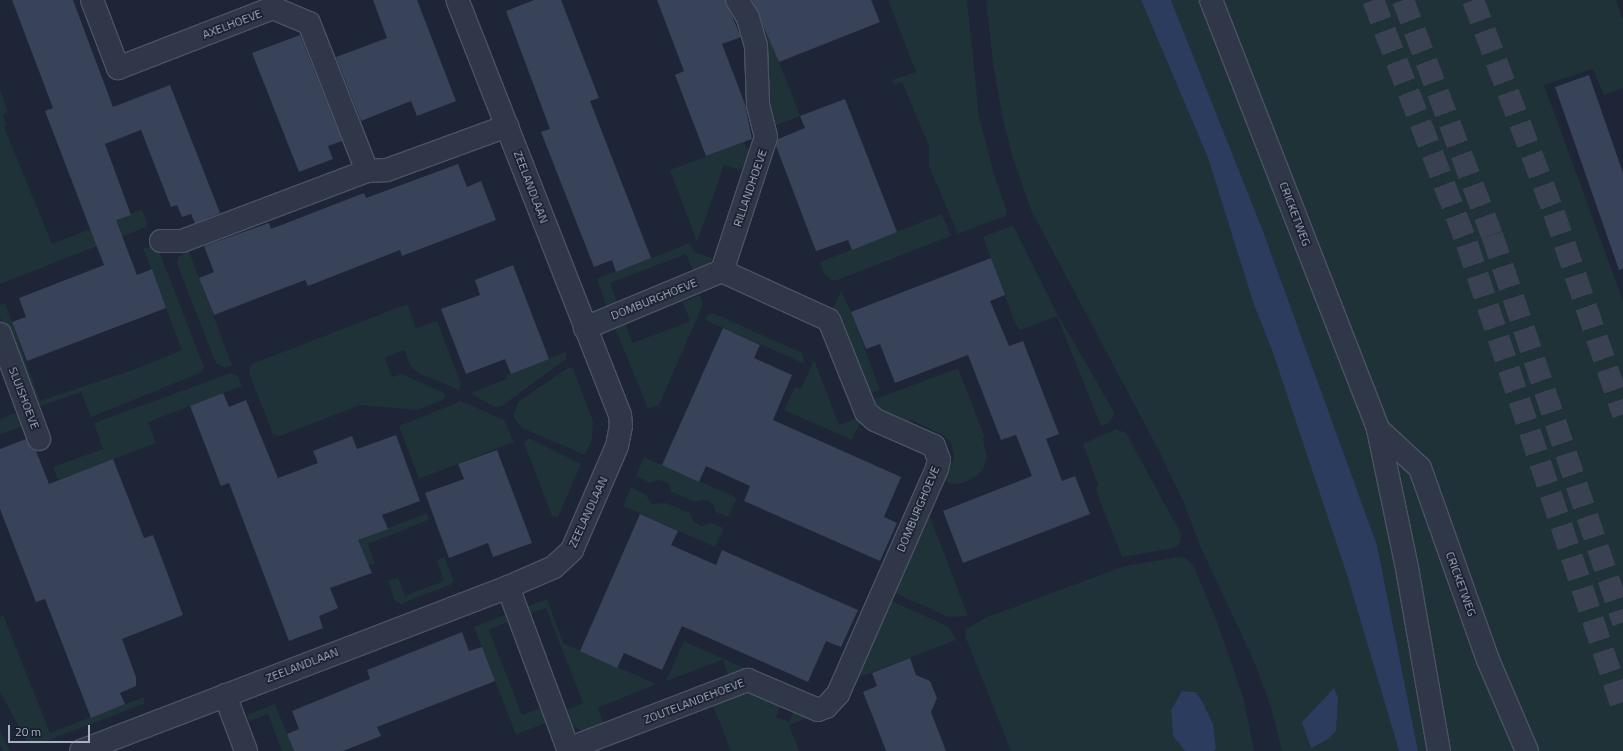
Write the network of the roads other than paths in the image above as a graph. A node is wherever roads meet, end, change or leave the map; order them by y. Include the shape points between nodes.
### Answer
1 (92, 0) edge
2 (458, 0) edge
3 (737, 0) edge
4 (1212, 0) edge
5 (507, 126) junction
6 (367, 171) junction
7 (161, 241) dead end
8 (722, 271) junction
9 (585, 328) junction
10 (0, 334) edge
11 (1378, 428) junction
12 (39, 439) dead end
13 (508, 587) junction
14 (226, 695) junction
15 (818, 710) joint
16 (568, 750) edge
17 (81, 751) edge
18 (246, 751) edge
19 (1439, 751) edge
20 (1527, 751) edge

1 - 6 street, AXELHOEVE via 118,68 273,8 309,23
2 - 5 street, ZEELANDLAAN
3 - 8 street, RILLANDHOEVE via 748,18 756,46 758,104 766,137
4 - 11 street, CRICKETWEG
5 - 6 street via 387,170
5 - 9 street, ZEELANDLAAN
6 - 7 street via 182,241
8 - 9 street, DOMBURGHOEVE
8 - 15 street, DOMBURGHOEVE via 829,320 866,412 875,420 934,446 939,460 932,482 838,694 832,702
9 - 13 street, ZEELANDLAAN via 620,415 621,426 617,446 572,550 554,567
10 - 12 street, SLUISHOEVE
11 - 19 street, CRICKETWEG via 1407,568
11 - 20 street, CRICKETWEG via 1420,468 1488,660
13 - 14 street, ZEELANDLAAN
13 - 16 street, ZOUTELANDEHOEVE
14 - 17 street, ZEELANDLAAN
14 - 18 street
15 - 16 street, ZOUTELANDEHOEVE via 748,680

